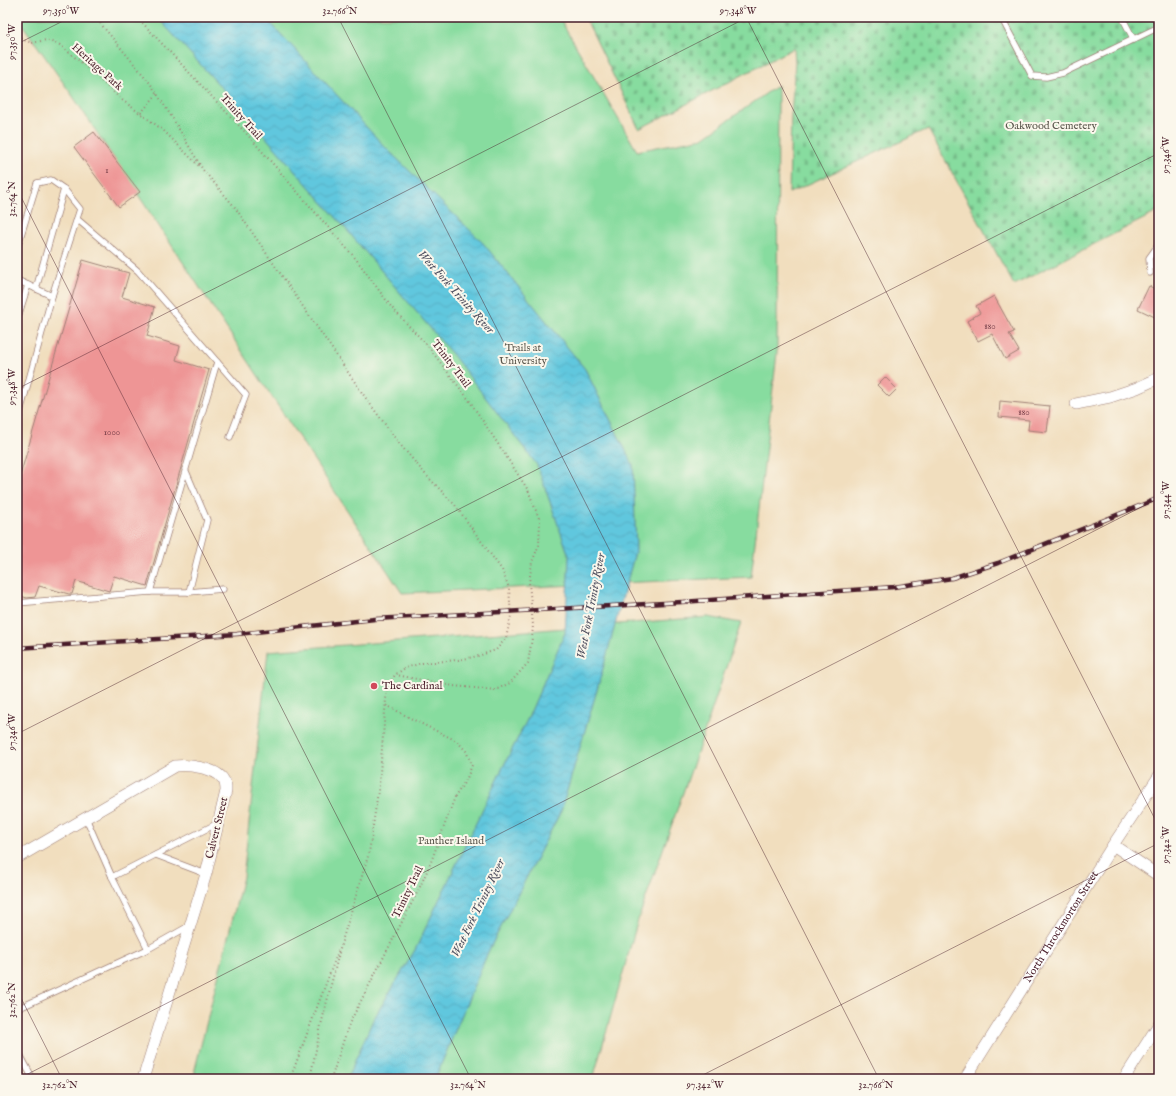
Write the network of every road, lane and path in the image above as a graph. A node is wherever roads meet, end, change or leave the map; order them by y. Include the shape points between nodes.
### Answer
1 (95, 17) edge
2 (137, 17) edge
3 (1001, 17) edge
4 (1122, 17) edge
5 (1159, 26) edge
6 (17, 38) edge
7 (1134, 40) junction
8 (157, 94) junction
9 (141, 113) junction
10 (203, 170) junction
11 (64, 189) junction
12 (77, 219) junction
13 (1159, 244) edge
14 (17, 248) edge
15 (1150, 273) dead end
16 (17, 280) edge
17 (28, 285) junction
18 (36, 289) junction
19 (52, 296) junction
20 (17, 320) edge
21 (217, 362) junction
22 (1159, 378) edge
23 (17, 390) edge
24 (25, 393) junction
25 (1076, 404) dead end
26 (17, 423) edge
27 (230, 437) dead end
28 (185, 469) junction
29 (223, 589) dead end
30 (150, 592) junction
31 (188, 592) junction
32 (17, 603) edge
33 (395, 675) junction
34 (386, 705) junction
35 (1159, 776) edge
36 (86, 818) junction
37 (218, 822) junction
38 (1113, 845) junction
39 (156, 855) junction
40 (17, 858) edge
41 (206, 874) junction
42 (1159, 876) edge
43 (112, 877) junction
44 (191, 925) junction
45 (342, 941) junction
46 (148, 949) junction
47 (17, 1010) edge
48 (1159, 1024) edge
49 (17, 1049) edge
50 (33, 1079) edge
51 (142, 1079) edge
52 (290, 1079) edge
53 (310, 1079) edge
54 (331, 1079) edge
55 (965, 1079) edge
56 (1124, 1079) edge

1 - 8 path
2 - 33 path, Trinity Trail via 246,133 356,259 392,308 427,345 469,400 528,490 540,521 539,545 528,583 533,625 528,662 510,683 495,690 453,686
3 - 7 lane via 1032,76 1046,77 1063,73
4 - 7 lane
5 - 7 lane
6 - 9 path, Heritage Park via 32,43 46,40 60,45 122,100
8 - 9 path
8 - 10 path
9 - 10 path, Heritage Park via 163,130
10 - 33 path via 234,206 398,442 455,505 481,540 502,570 509,588 511,616 506,638 496,650 458,660 422,663 405,668
11 - 12 lane via 80,209
11 - 14 lane via 51,180 37,183
11 - 18 lane
12 - 19 lane
12 - 21 lane via 138,271
13 - 15 lane via 1149,258
16 - 17 lane
17 - 18 lane
17 - 20 lane
18 - 19 lane
19 - 24 lane
21 - 27 lane via 246,395
21 - 28 lane
22 - 25 street via 1110,397
23 - 24 lane
24 - 26 lane
28 - 30 lane
28 - 31 lane via 207,520
29 - 31 lane
30 - 31 lane
30 - 32 lane
33 - 34 path via 387,688
34 - 45 path via 379,785 369,853
34 - 54 path, Trinity Trail via 457,740 466,751 472,765 455,797 420,889 348,1024
35 - 38 street, North Throckmorton Street
36 - 37 street, Calvert Street via 181,765 211,770 223,778 226,791
36 - 40 street, Calvert Street
36 - 43 lane
37 - 39 lane
37 - 41 street, Calvert Street
38 - 42 street
38 - 55 street, North Throckmorton Street
39 - 41 lane
39 - 43 lane
41 - 44 street, Calvert Street
43 - 46 lane
44 - 46 lane
44 - 51 street, Calvert Street
45 - 52 path
45 - 53 path
46 - 47 lane
48 - 56 street
49 - 50 lane

